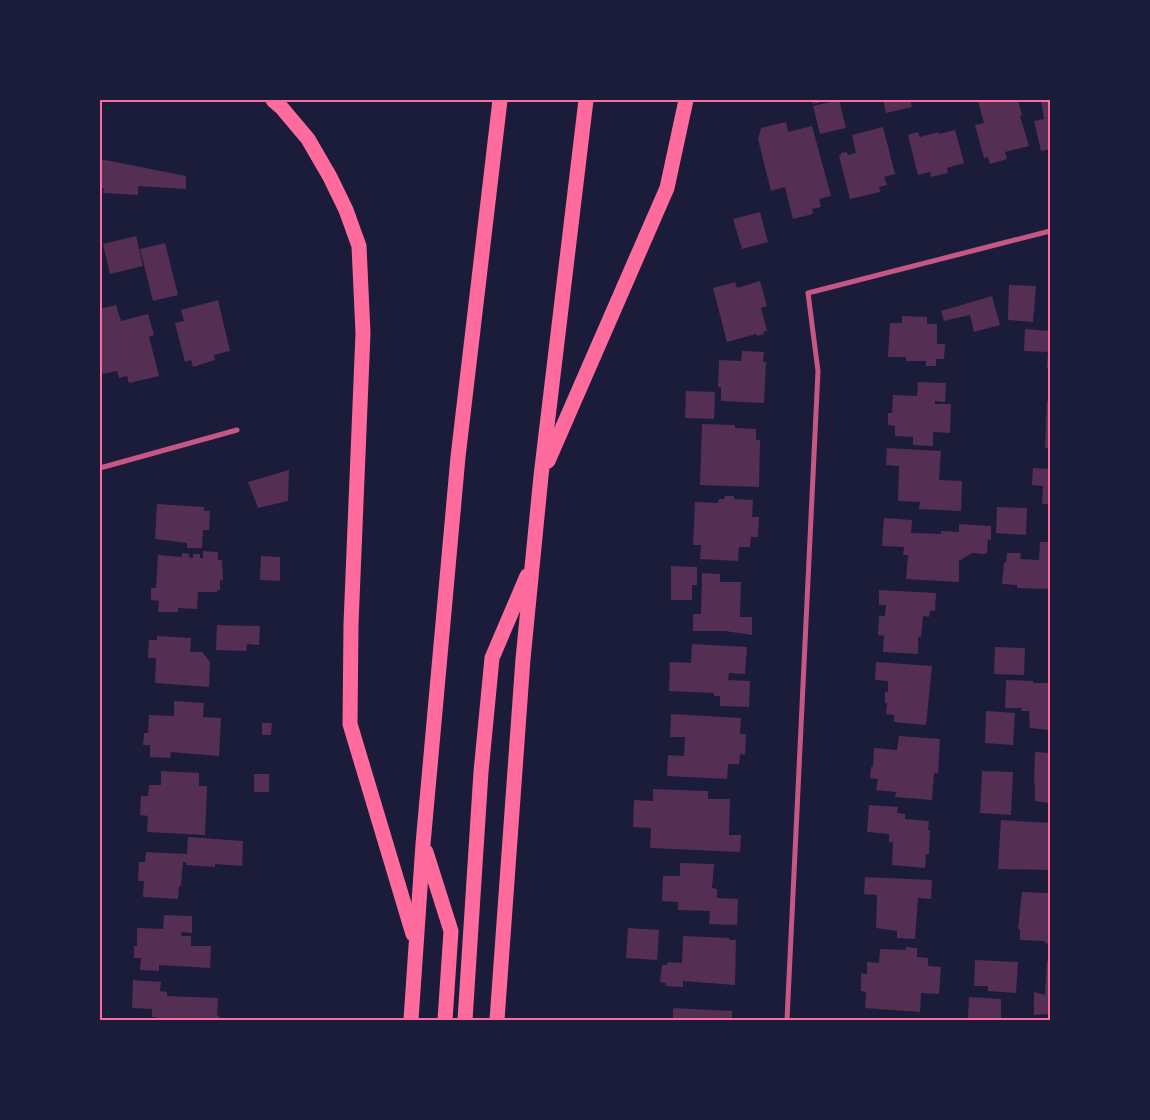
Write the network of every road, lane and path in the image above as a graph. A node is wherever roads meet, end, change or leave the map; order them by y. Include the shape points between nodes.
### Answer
1 (273, 100) edge
2 (500, 100) edge
3 (586, 100) edge
4 (686, 100) edge
5 (1050, 231) edge
6 (237, 430) dead end
7 (100, 468) edge
8 (541, 476) junction
9 (532, 564) junction
10 (423, 844) junction
11 (415, 943) junction
12 (411, 1020) edge
13 (445, 1020) edge
14 (465, 1020) edge
15 (497, 1020) edge
16 (787, 1020) edge

1 - 11 highway via 308,139 346,210 359,246 362,333 350,724
2 - 10 highway via 458,457
3 - 8 highway
4 - 8 highway via 667,188
5 - 16 street via 808,293 818,371
6 - 7 street
8 - 9 highway
9 - 14 highway via 492,658
9 - 15 highway
10 - 11 highway
10 - 13 highway via 451,931
11 - 12 highway

